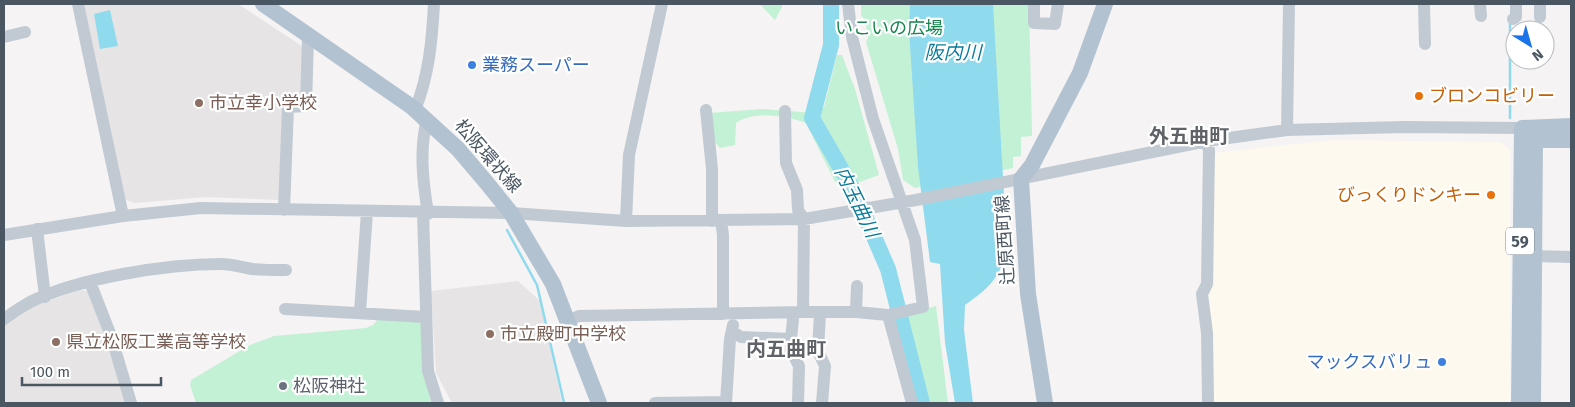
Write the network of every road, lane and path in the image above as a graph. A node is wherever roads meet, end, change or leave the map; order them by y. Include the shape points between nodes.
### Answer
1 (78, 4) edge
2 (434, 4) edge
3 (662, 4) edge
4 (848, 4) edge
5 (1034, 4) edge
6 (1058, 4) edge
7 (1105, 4) edge
8 (1289, 4) edge
9 (1424, 4) edge
10 (1516, 4) edge
11 (1540, 4) edge
12 (269, 5) edge
13 (1540, 17) dead end
14 (1513, 19) dead end
15 (25, 32) dead end
16 (308, 36) junction
17 (4, 37) edge
18 (1425, 44) dead end
19 (706, 110) dead end
20 (785, 111) dead end
21 (421, 115) junction
22 (1571, 126) edge
23 (1522, 128) junction
24 (1287, 130) junction
25 (1535, 140) junction
26 (1571, 140) edge
27 (1207, 141) junction
28 (1021, 178) junction
29 (901, 202) junction
30 (284, 210) junction
31 (367, 212) junction
32 (425, 213) junction
33 (511, 213) junction
34 (123, 216) junction
35 (804, 219) junction
36 (626, 221) junction
37 (716, 221) junction
38 (37, 229) junction
39 (4, 235) edge
40 (1533, 256) junction
41 (1571, 257) edge
42 (286, 270) dead end
43 (90, 282) junction
44 (857, 286) dead end
45 (45, 296) junction
46 (285, 309) dead end
47 (360, 312) junction
48 (856, 312) junction
49 (820, 313) junction
50 (728, 314) junction
51 (896, 314) junction
52 (798, 316) junction
53 (426, 317) junction
54 (4, 319) edge
55 (569, 320) junction
56 (733, 332) junction
57 (791, 339) junction
58 (131, 403) edge
59 (438, 403) edge
60 (599, 403) edge
61 (655, 403) edge
62 (726, 403) edge
63 (798, 403) edge
64 (822, 403) edge
65 (912, 403) edge
66 (1045, 403) edge
67 (1208, 403) edge
68 (1519, 403) edge
69 (1533, 403) edge

1 - 34 street
2 - 21 street
3 - 36 street via 629,155
4 - 29 street via 852,37 873,118
5 - 6 street via 1034,23 1055,24
7 - 28 main road, 辻原西町線 via 1080,73 1032,165
8 - 24 street
9 - 18 street
10 - 14 street via 1516,17
11 - 13 street
12 - 16 main road, 松阪環状線
15 - 17 street
16 - 21 main road, 松阪環状線
16 - 30 street via 306,106 288,107
19 - 37 street
20 - 35 street via 786,163 797,190 798,210
21 - 32 street
21 - 33 main road, 松阪環状線 via 458,149
22 - 23 main road
23 - 24 street
23 - 25 street
23 - 68 main road, 59
24 - 27 street
25 - 26 main road
25 - 40 main road, 59
27 - 28 street
27 - 67 street via 1207,284 1202,294 1208,352
28 - 29 street
28 - 66 main road, 辻原西町線 via 1028,294
29 - 35 street
29 - 51 street via 915,240 923,307
30 - 31 street
30 - 34 street via 192,209
31 - 32 street
31 - 47 street
32 - 33 street
32 - 53 street
33 - 36 street
33 - 55 main road, 松阪環状線 via 553,284
34 - 38 street
35 - 37 street
35 - 52 street
36 - 37 street
37 - 50 street via 723,235
38 - 39 street
38 - 45 street
40 - 41 street
40 - 69 main road, 59
42 - 43 street via 223,264 188,266
43 - 45 street
43 - 58 street via 112,336
44 - 48 street
45 - 54 street via 29,302
46 - 47 street
47 - 53 street
48 - 49 street
48 - 51 street
49 - 52 street
49 - 64 street via 818,351 824,366
50 - 52 street
50 - 55 street via 579,316
50 - 56 street
51 - 65 street
52 - 57 street
53 - 59 street via 428,372
55 - 60 main road, 松阪環状線
56 - 57 street via 741,338
56 - 62 street
57 - 63 street via 791,350 799,366
61 - 62 street

